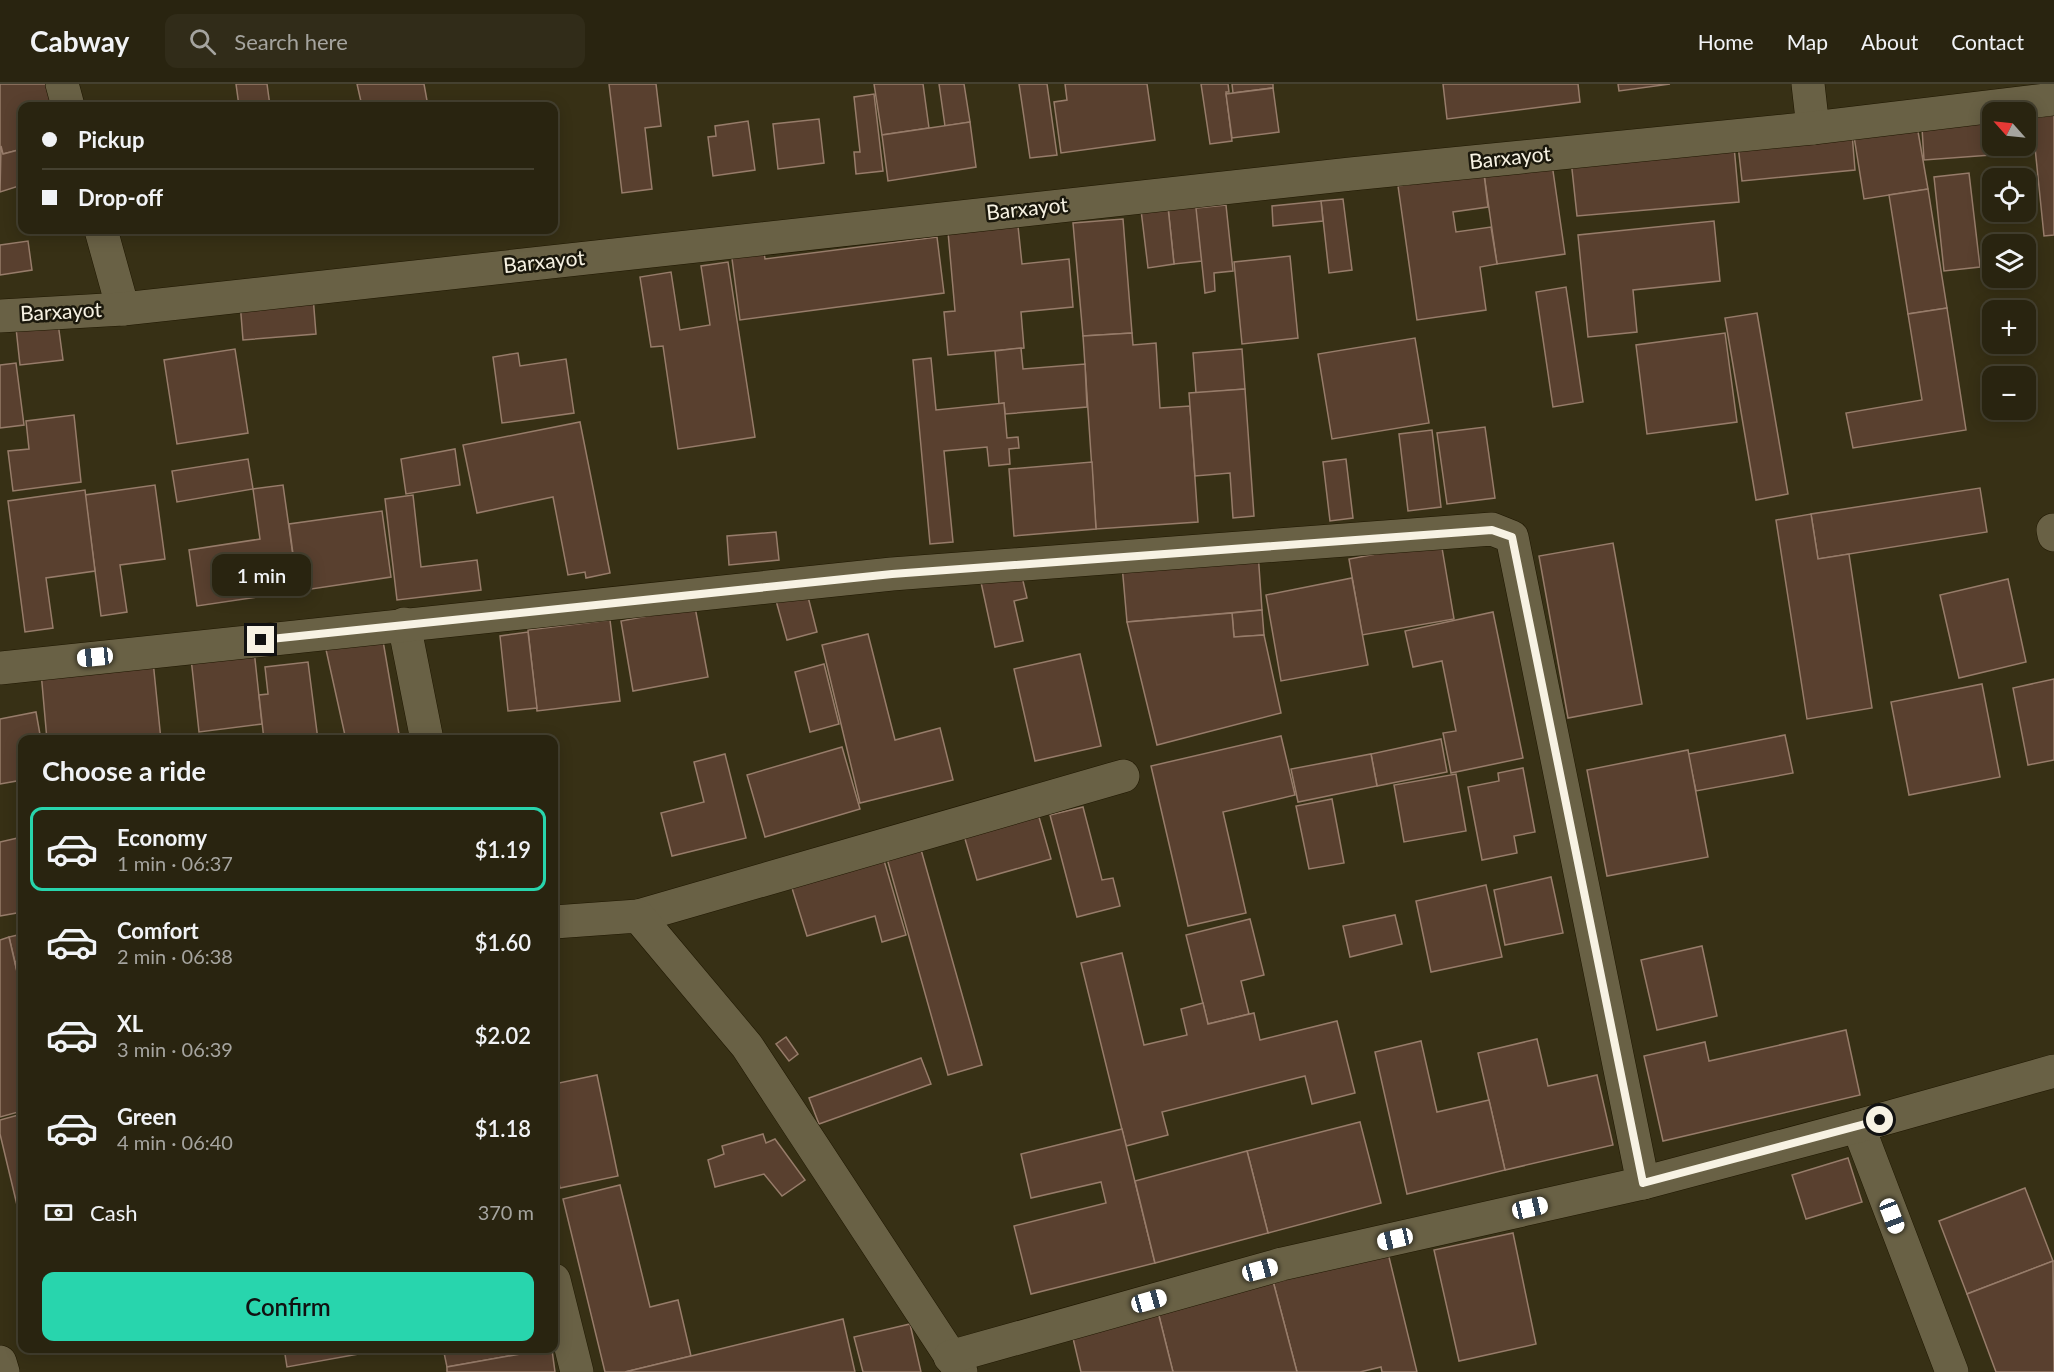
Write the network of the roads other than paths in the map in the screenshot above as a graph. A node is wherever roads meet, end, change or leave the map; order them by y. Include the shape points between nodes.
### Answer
1 (62, 84) edge
2 (1808, 84) edge
3 (2054, 99) edge
4 (67, 102) edge
5 (1813, 128) junction
6 (103, 234) edge
7 (123, 309) junction
8 (0, 316) edge
9 (404, 624) junction
10 (0, 668) edge
11 (426, 735) edge
12 (1123, 776) dead end
13 (639, 916) junction
14 (558, 922) edge
15 (2054, 1071) edge
16 (1858, 1126) junction
17 (1643, 1183) junction
18 (558, 1296) edge
19 (0, 1362) edge
20 (956, 1365) edge
21 (3, 1372) edge
22 (577, 1372) edge
23 (1952, 1372) edge

1 - 4 street
2 - 5 street
3 - 5 street, Barxayot
5 - 7 street, Barxayot via 1351,174
6 - 7 street
7 - 8 street, Barxayot
9 - 10 street
9 - 11 street
9 - 17 street via 892,574 1492,530 1512,537
12 - 13 street
13 - 14 street
13 - 20 street via 747,1046
15 - 16 street
16 - 17 street
16 - 23 street
17 - 20 street via 1282,1264
18 - 22 street
19 - 21 street

